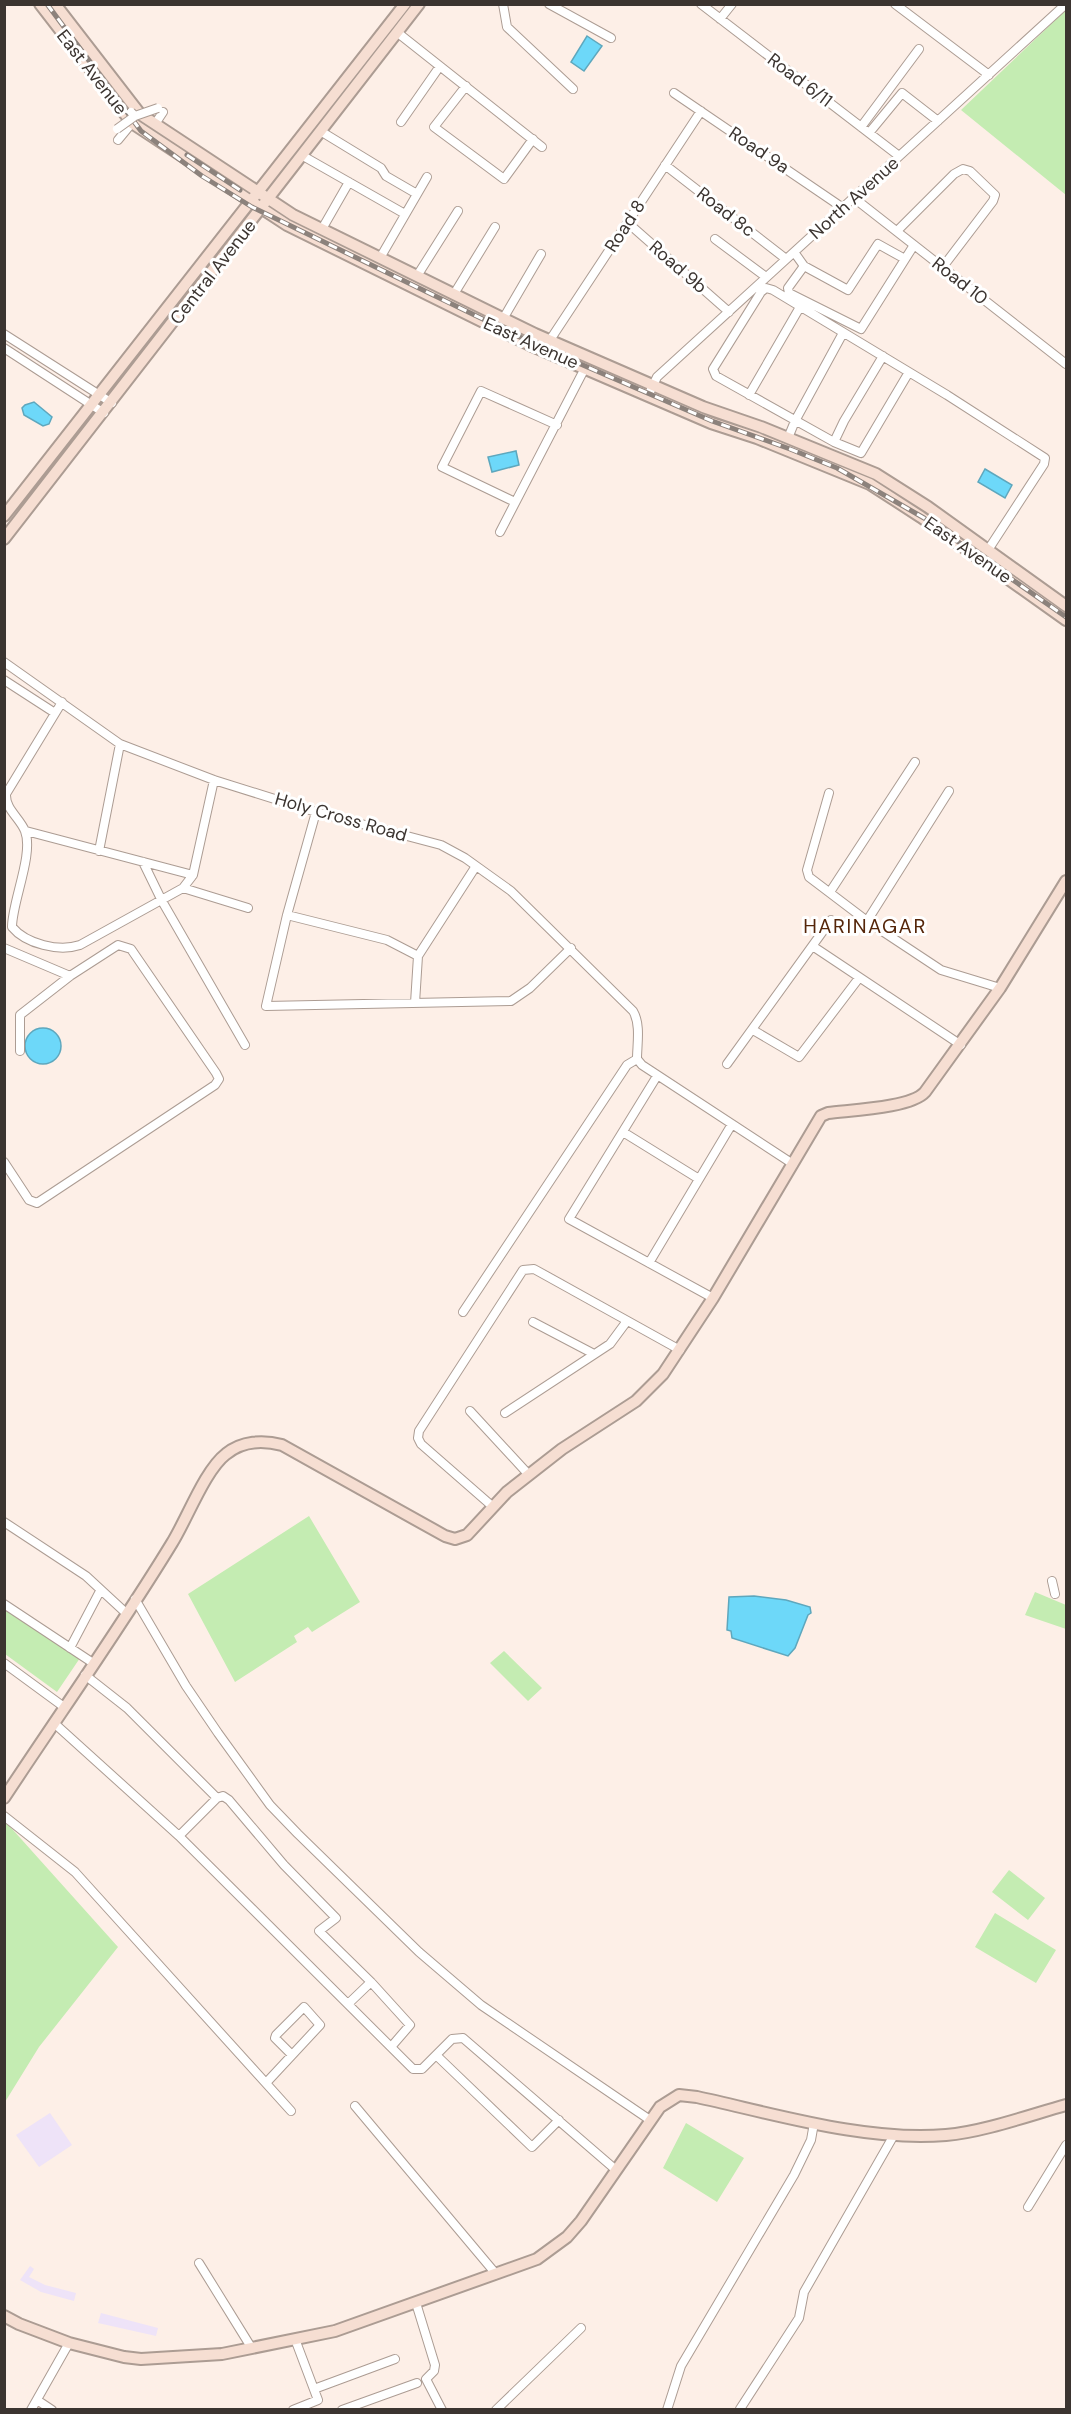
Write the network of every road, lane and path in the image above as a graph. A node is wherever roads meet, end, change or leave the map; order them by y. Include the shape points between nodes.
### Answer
1 (40, 4) edge
2 (55, 4) edge
3 (405, 4) edge
4 (420, 4) edge
5 (503, 4) edge
6 (549, 4) edge
7 (701, 4) edge
8 (732, 4) edge
9 (895, 4) edge
10 (1050, 4) edge
11 (1066, 4) edge
12 (1059, 11) junction
13 (720, 19) junction
14 (398, 33) junction
15 (611, 39) dead end
16 (919, 49) dead end
17 (440, 66) junction
18 (989, 75) junction
19 (466, 86) junction
20 (573, 89) dead end
21 (674, 93) dead end
22 (701, 111) junction
23 (133, 117) junction
24 (939, 121) junction
25 (401, 122) dead end
26 (155, 124) junction
27 (861, 127) junction
28 (322, 132) junction
29 (869, 133) junction
30 (120, 135) dead end
31 (533, 139) junction
32 (542, 147) dead end
33 (303, 156) junction
34 (899, 156) junction
35 (665, 165) junction
36 (427, 177) dead end
37 (349, 182) junction
38 (258, 192) junction
39 (417, 194) junction
40 (854, 198) junction
41 (269, 200) junction
42 (250, 202) junction
43 (843, 208) junction
44 (262, 210) junction
45 (458, 211) dead end
46 (405, 214) junction
47 (628, 223) junction
48 (495, 227) dead end
49 (322, 229) junction
50 (897, 231) junction
51 (715, 239) dead end
52 (914, 245) junction
53 (794, 252) junction
54 (541, 254) dead end
55 (380, 258) junction
56 (786, 259) junction
57 (904, 259) junction
58 (804, 266) junction
59 (942, 268) junction
60 (417, 276) junction
61 (766, 277) junction
62 (454, 294) junction
63 (800, 307) junction
64 (729, 312) junction
65 (503, 319) junction
66 (843, 333) junction
67 (4, 334) edge
68 (550, 340) junction
69 (4, 348) edge
70 (883, 356) junction
71 (1066, 364) edge
72 (585, 368) junction
73 (909, 372) junction
74 (653, 386) junction
75 (98, 394) junction
76 (748, 394) junction
77 (648, 396) junction
78 (91, 403) junction
79 (112, 403) junction
80 (104, 412) junction
81 (795, 421) junction
82 (556, 425) junction
83 (834, 442) junction
84 (786, 443) junction
85 (515, 502) junction
86 (4, 516) edge
87 (500, 532) dead end
88 (4, 539) edge
89 (988, 550) junction
90 (1066, 606) edge
91 (1066, 620) edge
92 (4, 662) edge
93 (4, 680) edge
94 (62, 702) junction
95 (55, 713) junction
96 (120, 744) junction
97 (915, 762) dead end
98 (214, 780) junction
99 (949, 791) dead end
100 (829, 793) dead end
101 (5, 800) edge
102 (316, 812) junction
103 (26, 831) junction
104 (99, 851) junction
105 (143, 862) junction
106 (476, 866) junction
107 (193, 875) junction
108 (1066, 881) edge
109 (183, 888) junction
110 (830, 892) junction
111 (162, 901) junction
112 (248, 908) dead end
113 (287, 915) junction
114 (831, 920) dead end
115 (867, 921) junction
116 (814, 947) junction
117 (4, 948) edge
118 (571, 948) junction
119 (418, 956) junction
120 (70, 976) junction
121 (859, 978) junction
122 (1000, 988) junction
123 (415, 1003) junction
124 (753, 1030) junction
125 (245, 1045) dead end
126 (961, 1046) junction
127 (20, 1051) dead end
128 (637, 1059) junction
129 (727, 1064) dead end
130 (657, 1076) junction
131 (732, 1124) junction
132 (623, 1132) junction
133 (4, 1162) edge
134 (793, 1164) junction
135 (699, 1179) junction
136 (649, 1263) junction
137 (713, 1298) junction
138 (463, 1312) dead end
139 (627, 1321) junction
140 (533, 1322) dead end
141 (680, 1350) junction
142 (594, 1354) junction
143 (470, 1411) dead end
144 (505, 1413) dead end
145 (529, 1475) junction
146 (492, 1506) junction
147 (4, 1522) edge
148 (1052, 1581) dead end
149 (100, 1591) junction
150 (1055, 1594) dead end
151 (135, 1599) junction
152 (4, 1604) edge
153 (126, 1613) junction
154 (70, 1647) junction
155 (93, 1663) junction
156 (4, 1664) edge
157 (85, 1675) junction
158 (64, 1707) junction
159 (54, 1723) junction
160 (4, 1798) edge
161 (217, 1798) junction
162 (4, 1816) edge
163 (179, 1836) junction
164 (371, 1982) junction
165 (348, 2004) junction
166 (391, 2047) junction
167 (292, 2055) junction
168 (436, 2055) junction
169 (266, 2083) junction
170 (1066, 2105) edge
171 (355, 2106) dead end
172 (291, 2110) dead end
173 (559, 2120) junction
174 (650, 2120) junction
175 (814, 2123) junction
176 (894, 2135) junction
177 (1066, 2145) edge
178 (616, 2170) junction
179 (1028, 2207) dead end
180 (199, 2263) dead end
181 (496, 2274) junction
182 (416, 2303) junction
183 (4, 2316) edge
184 (581, 2328) dead end
185 (295, 2338) junction
186 (69, 2343) junction
187 (251, 2347) junction
188 (395, 2359) dead end
189 (417, 2383) dead end
190 (314, 2389) junction
191 (37, 2400) junction
192 (31, 2409) edge
193 (52, 2409) edge
194 (293, 2409) edge
195 (342, 2409) edge
196 (441, 2409) edge
197 (496, 2409) edge
198 (667, 2409) edge
199 (740, 2409) edge

1 - 23 street, East Avenue
2 - 26 street, East Avenue via 133,108
3 - 38 street, Central Avenue
4 - 14 street, Central Avenue
5 - 20 street via 507,27
6 - 15 street
7 - 13 street, Road 6/11
8 - 13 street
9 - 18 street
10 - 12 street
11 - 12 street, North Avenue
12 - 18 street, North Avenue
13 - 27 street, Road 6/11
14 - 17 street
14 - 28 street, Central Avenue
16 - 27 street
17 - 19 street
17 - 25 street
18 - 24 street, North Avenue
19 - 31 street
19 - 31 street via 434,127 504,179
21 - 22 street, Road 9a
22 - 35 street, Road 8
22 - 43 street, Road 9a
23 - 26 street, bridge via 158,108 161,109
23 - 30 street, bridge
23 - 42 street, East Avenue
24 - 29 street via 902,93
24 - 34 street, North Avenue
26 - 38 street, East Avenue
27 - 29 street, Road 6/11
28 - 33 street, Central Avenue
28 - 39 street
29 - 34 street, Road 6/11
31 - 32 street
33 - 37 street
33 - 41 street, Central Avenue
34 - 40 street, North Avenue
35 - 47 street, Road 8
35 - 56 street, Road 8c
36 - 39 street
37 - 46 street
37 - 49 street
38 - 41 street, East Avenue
38 - 42 street, Central Avenue
39 - 46 street
40 - 43 street, North Avenue
40 - 50 street, Road 10
41 - 44 street, Central Avenue
41 - 49 street, East Avenue
42 - 44 street, East Avenue
42 - 75 street, Central Avenue
43 - 53 street, North Avenue
44 - 72 street, East Avenue via 530,345
44 - 79 street, Central Avenue
45 - 60 street
46 - 55 street
47 - 64 street, Road 9b
47 - 68 street, Road 8
48 - 62 street
49 - 55 street, East Avenue
50 - 52 street, Road 10
50 - 59 street via 954,174 963,169 970,171 995,195
51 - 61 street
52 - 57 street
52 - 59 street, Road 10
53 - 56 street, North Avenue
53 - 58 street
54 - 65 street
55 - 60 street, East Avenue
56 - 61 street, North Avenue
57 - 58 street via 878,244 848,290
57 - 58 street via 861,329 789,293 788,288
59 - 71 street, Road 10
60 - 62 street, East Avenue
61 - 64 street, North Avenue
62 - 65 street, East Avenue
63 - 66 street
63 - 76 street
63 - 76 street via 766,288 715,364 716,376
64 - 74 street, North Avenue via 657,377
65 - 68 street, East Avenue
66 - 70 street
66 - 81 street
67 - 75 street
68 - 74 street, East Avenue
69 - 78 street
70 - 73 street
70 - 83 street
72 - 77 street, East Avenue
72 - 82 street
73 - 83 street via 861,453
73 - 89 street via 1045,458
74 - 77 street, North Avenue
74 - 84 street, East Avenue
75 - 78 street, Central Avenue
75 - 79 street
76 - 81 street
77 - 84 street, East Avenue via 711,423
78 - 80 street
78 - 86 street, Central Avenue
79 - 80 street, Central Avenue
80 - 88 street, Central Avenue
81 - 83 street
81 - 84 street
82 - 85 street
82 - 85 street via 481,390 442,466
84 - 89 street, East Avenue via 876,474
84 - 91 street, East Avenue via 892,497
85 - 87 street
89 - 90 street, East Avenue
92 - 94 street, Holy Cross Road
93 - 95 street
94 - 95 street
94 - 96 street, Holy Cross Road
95 - 101 street
96 - 98 street, Holy Cross Road
96 - 104 street
97 - 110 street
98 - 102 street, Holy Cross Road
98 - 107 street
99 - 115 street
100 - 110 street via 807,874
101 - 103 street
102 - 106 street, Holy Cross Road via 441,845
102 - 113 street
103 - 104 street
103 - 111 street via 19,895 12,919 12,927 22,937 71,948
104 - 105 street
105 - 107 street
105 - 111 street
106 - 118 street, Holy Cross Road via 511,891
106 - 119 street
107 - 109 street
108 - 122 street
109 - 111 street
109 - 112 street
110 - 115 street
111 - 125 street
113 - 119 street via 387,940
113 - 123 street via 266,1006
114 - 116 street
115 - 122 street via 941,970
116 - 121 street
116 - 124 street
117 - 120 street
118 - 123 street via 511,1002
118 - 128 street, Holy Cross Road via 633,1011
119 - 123 street
120 - 127 street via 20,1015
120 - 133 street via 118,945 130,949 219,1079 37,1203 29,1200
121 - 124 street via 799,1057
121 - 126 street
122 - 126 street
124 - 129 street
126 - 134 street via 920,1098 821,1116
128 - 130 street
128 - 138 street via 627,1065
130 - 131 street
130 - 132 street
131 - 134 street
131 - 135 street
132 - 135 street
132 - 136 street via 569,1220
134 - 137 street
135 - 136 street
136 - 137 street
137 - 141 street
139 - 141 street
139 - 142 street via 617,1337
139 - 146 street via 534,1269 518,1275 418,1438
140 - 142 street
141 - 145 street via 636,1401
142 - 144 street
143 - 145 street
145 - 146 street
146 - 151 street via 467,1535 455,1539 411,1519 282,1445 246,1444 235,1447 216,1465
147 - 149 street via 86,1575
148 - 150 street
149 - 153 street
149 - 154 street
151 - 153 street
151 - 174 street via 218,1733 270,1805 298,1834 419,1952 481,2005
152 - 154 street
153 - 155 street
154 - 155 street
155 - 157 street
156 - 158 street
157 - 158 street
157 - 161 street via 127,1708
158 - 159 street
159 - 160 street
159 - 163 street
161 - 163 street
161 - 164 street via 224,1796 229,1800 336,1918 318,1931
162 - 169 street via 75,1872
163 - 165 street
164 - 165 street
164 - 166 street via 410,2025
165 - 166 street
166 - 168 street via 417,2070 422,2070
167 - 167 street via 320,2025 304,2007 275,2038
167 - 169 street
168 - 173 street via 452,2039 463,2038
168 - 173 street via 532,2147
169 - 172 street
170 - 176 street via 967,2133
171 - 181 street
173 - 178 street
174 - 175 street via 660,2107 679,2095
174 - 178 street
175 - 176 street
175 - 198 street via 811,2140 794,2175 681,2366
176 - 199 street via 804,2292 799,2318
177 - 179 street
178 - 181 street via 567,2237 537,2259
180 - 187 street
181 - 182 street
182 - 185 street via 335,2331
182 - 196 street via 435,2365 426,2379
183 - 186 street
184 - 197 street
185 - 187 street
185 - 190 street
186 - 187 street via 141,2359 222,2355
186 - 191 street
188 - 190 street
189 - 195 street
190 - 194 street via 318,2400
191 - 192 street
191 - 193 street

